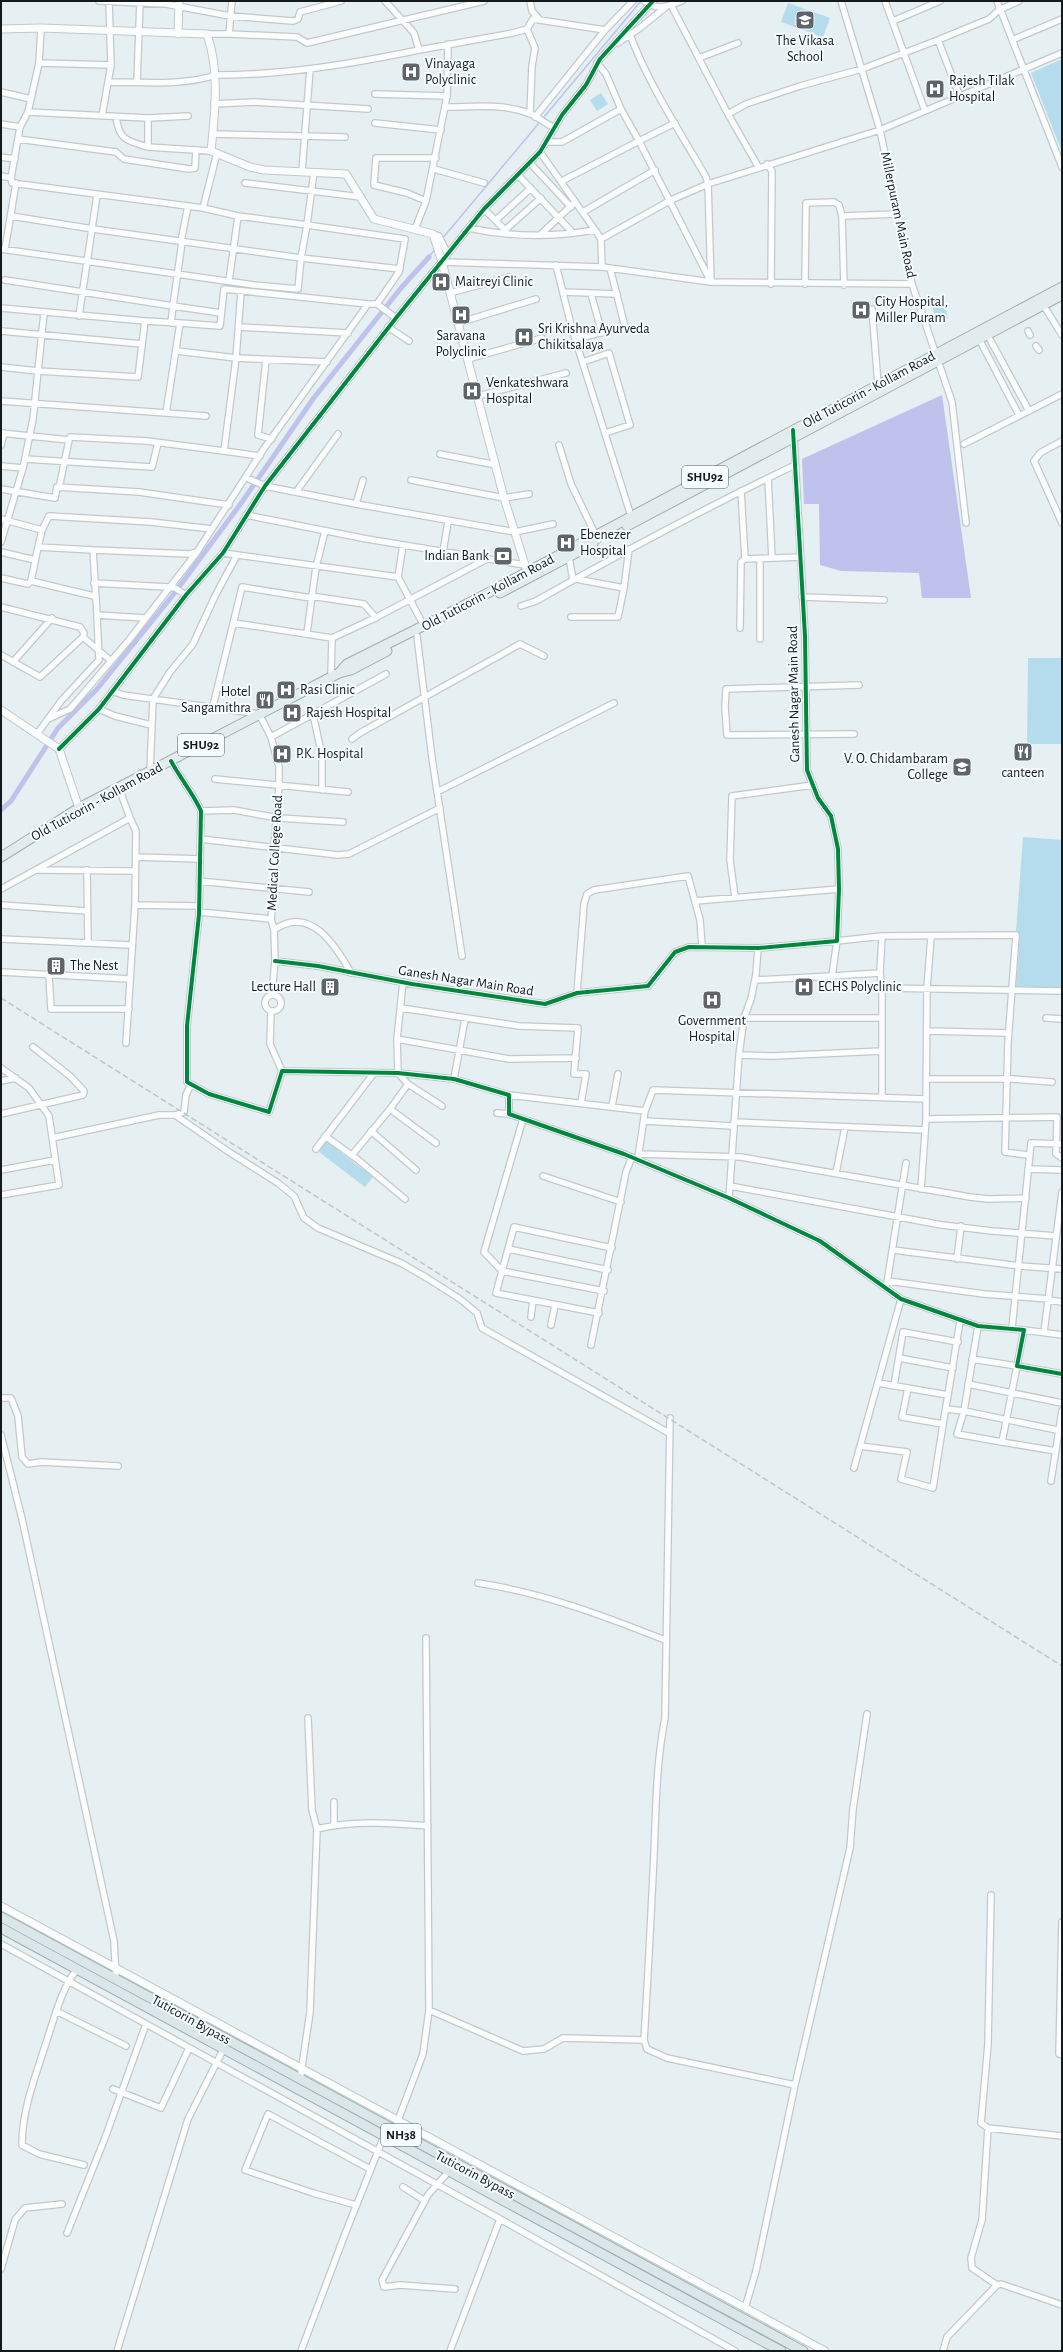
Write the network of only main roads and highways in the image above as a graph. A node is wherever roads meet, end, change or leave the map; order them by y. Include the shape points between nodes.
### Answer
1 (1062, 286) edge
2 (1062, 295) edge
3 (1041, 302) junction
4 (937, 358) junction
5 (794, 434) junction
6 (597, 538) junction
7 (335, 674) junction
8 (1, 857) edge
9 (1, 1917) edge
10 (1, 1928) edge
11 (781, 2351) edge
12 (803, 2351) edge

1 - 3 main road, Old Tuticorin - Kollam Road / SHU92
2 - 3 main road
3 - 4 main road, Old Tuticorin - Kollam Road / SHU92
3 - 4 main road via 983,337
4 - 5 main road
4 - 5 main road, Old Tuticorin - Kollam Road / SHU92 via 878,385
5 - 6 main road
5 - 6 main road, Old Tuticorin - Kollam Road / SHU92 via 631,516
6 - 7 main road via 569,557 417,636 350,670
6 - 7 main road, Old Tuticorin - Kollam Road / SHU92 via 526,568 424,626 347,664
7 - 8 main road, Old Tuticorin - Kollam Road / SHU92 via 79,808
9 - 12 highway, Tuticorin Bypass / NH38
10 - 11 highway, Tuticorin Bypass / NH38

